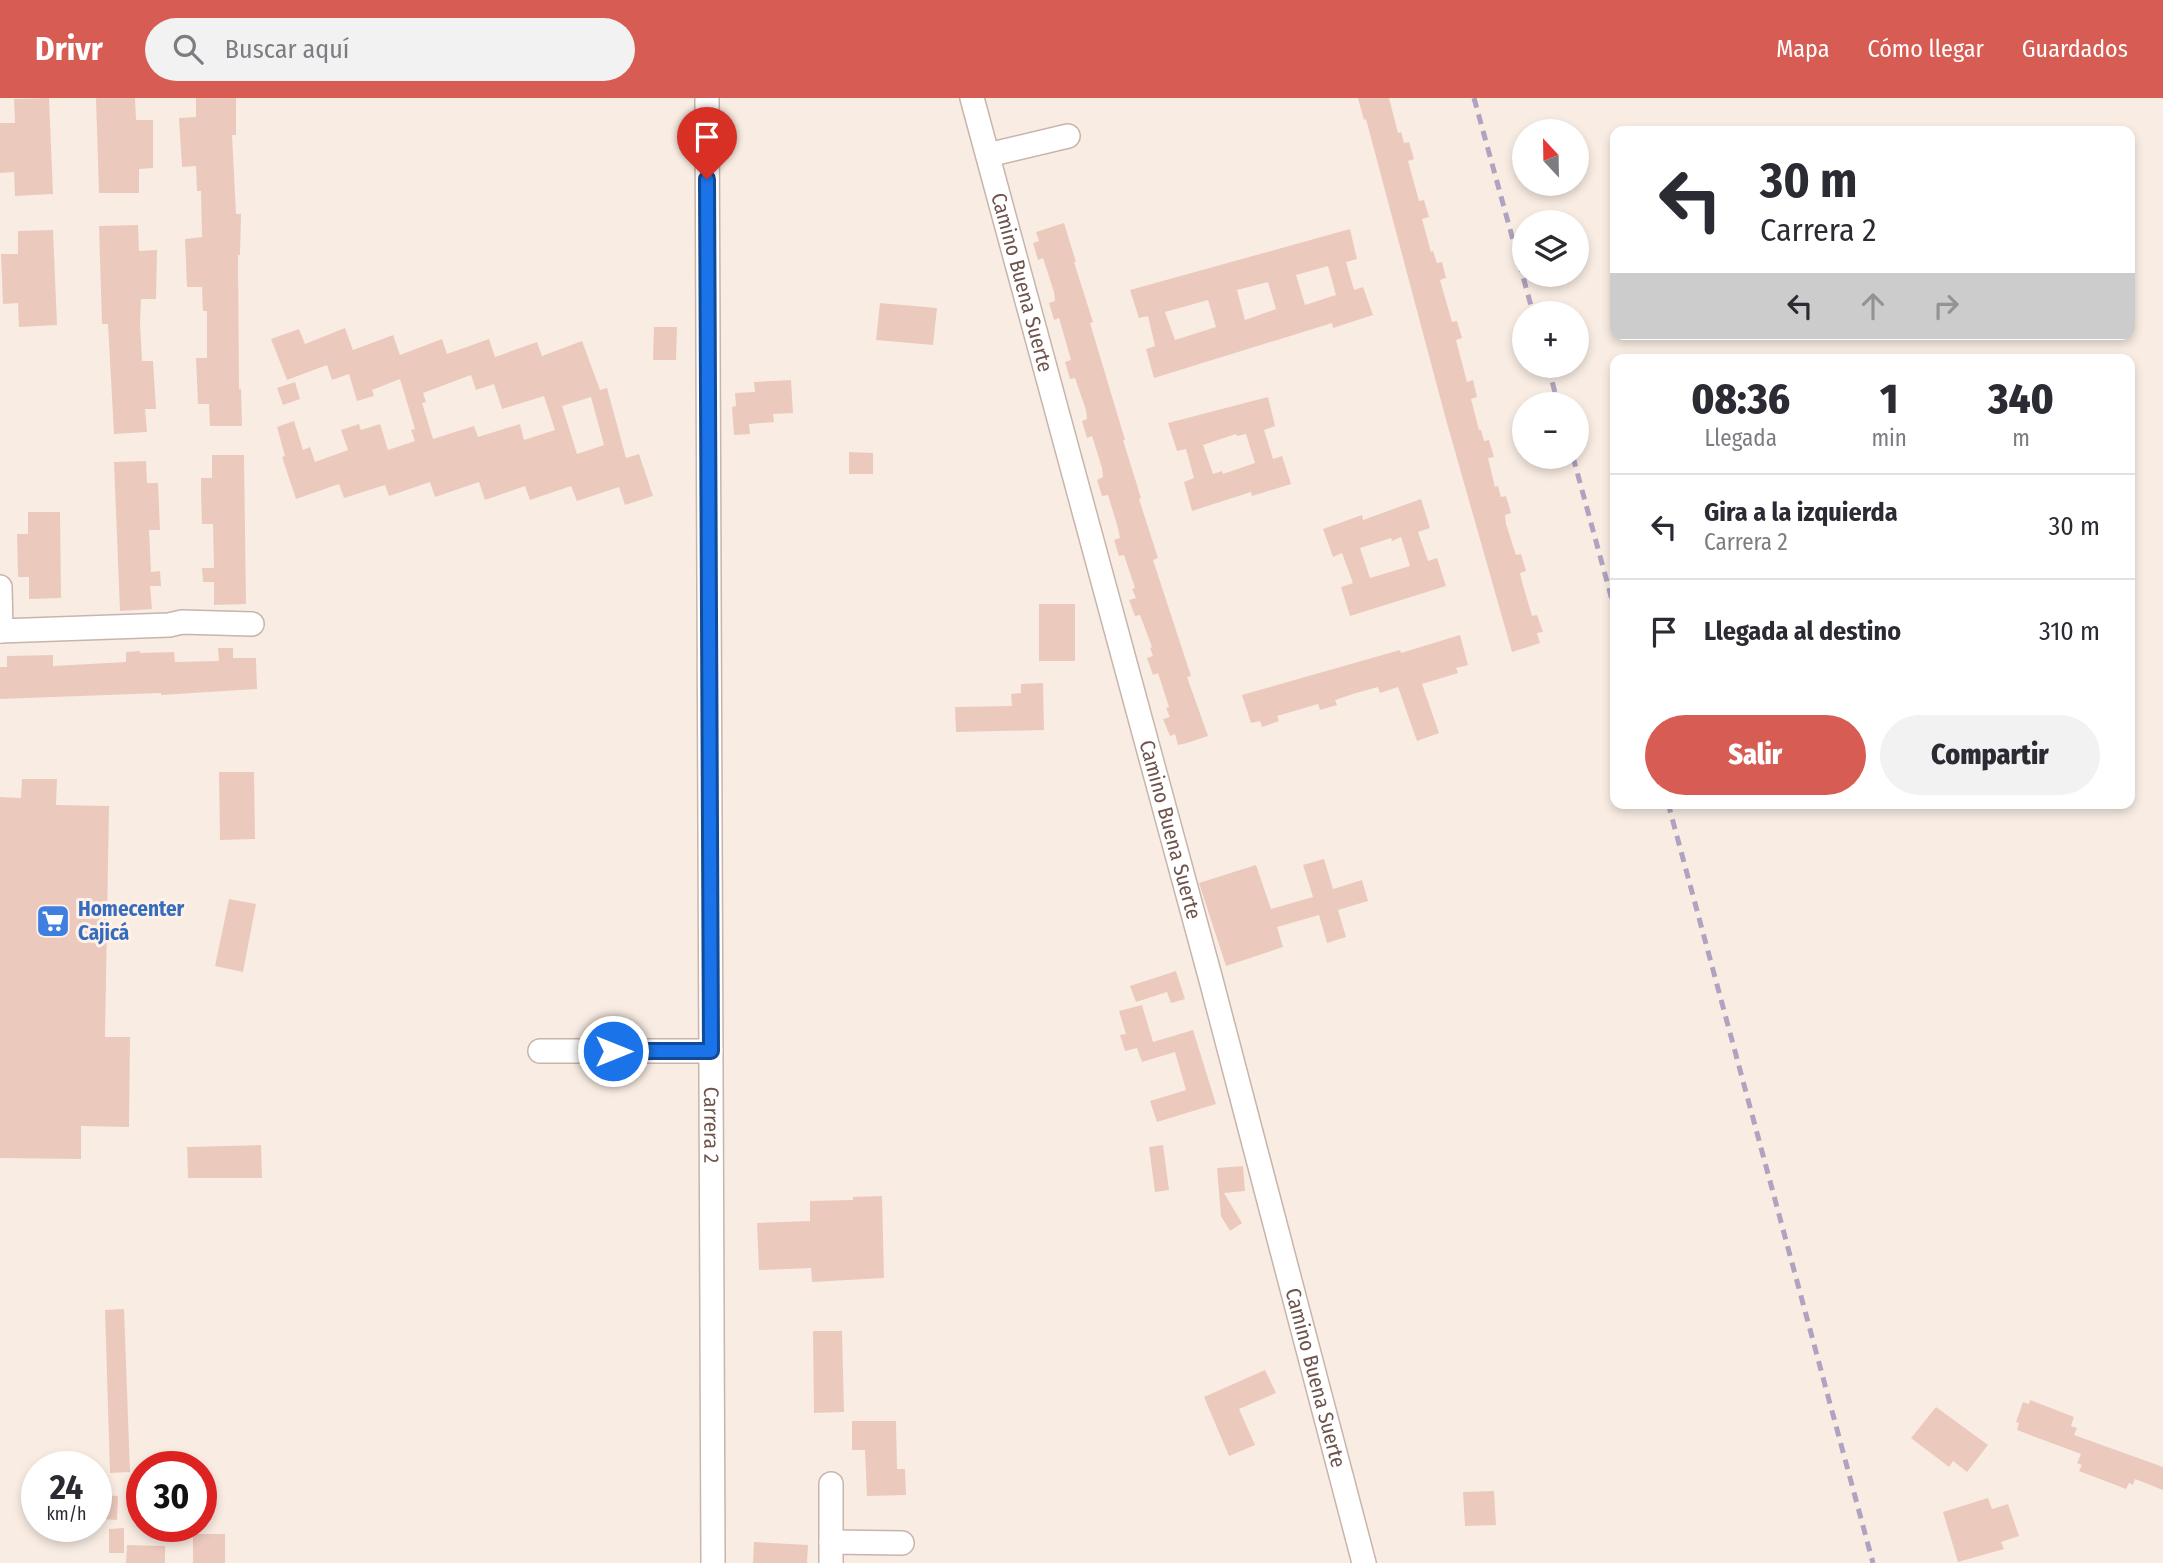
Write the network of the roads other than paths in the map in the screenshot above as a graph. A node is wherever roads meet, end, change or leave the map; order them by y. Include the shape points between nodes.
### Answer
1 (707, 98) edge
2 (972, 98) edge
3 (1068, 136) dead end
4 (988, 155) junction
5 (0, 587) edge
6 (252, 624) dead end
7 (1, 631) edge
8 (540, 1051) dead end
9 (711, 1051) junction
10 (831, 1484) dead end
11 (902, 1543) dead end
12 (831, 1553) edge
13 (713, 1563) edge
14 (1364, 1563) edge

1 - 9 street, Carrera 2
2 - 4 street, Camino Buena Suerte
3 - 4 street
4 - 14 street, Camino Buena Suerte
5 - 7 street
6 - 7 street via 182,622
8 - 9 street
9 - 13 street, Carrera 2
10 - 12 street
11 - 12 street

